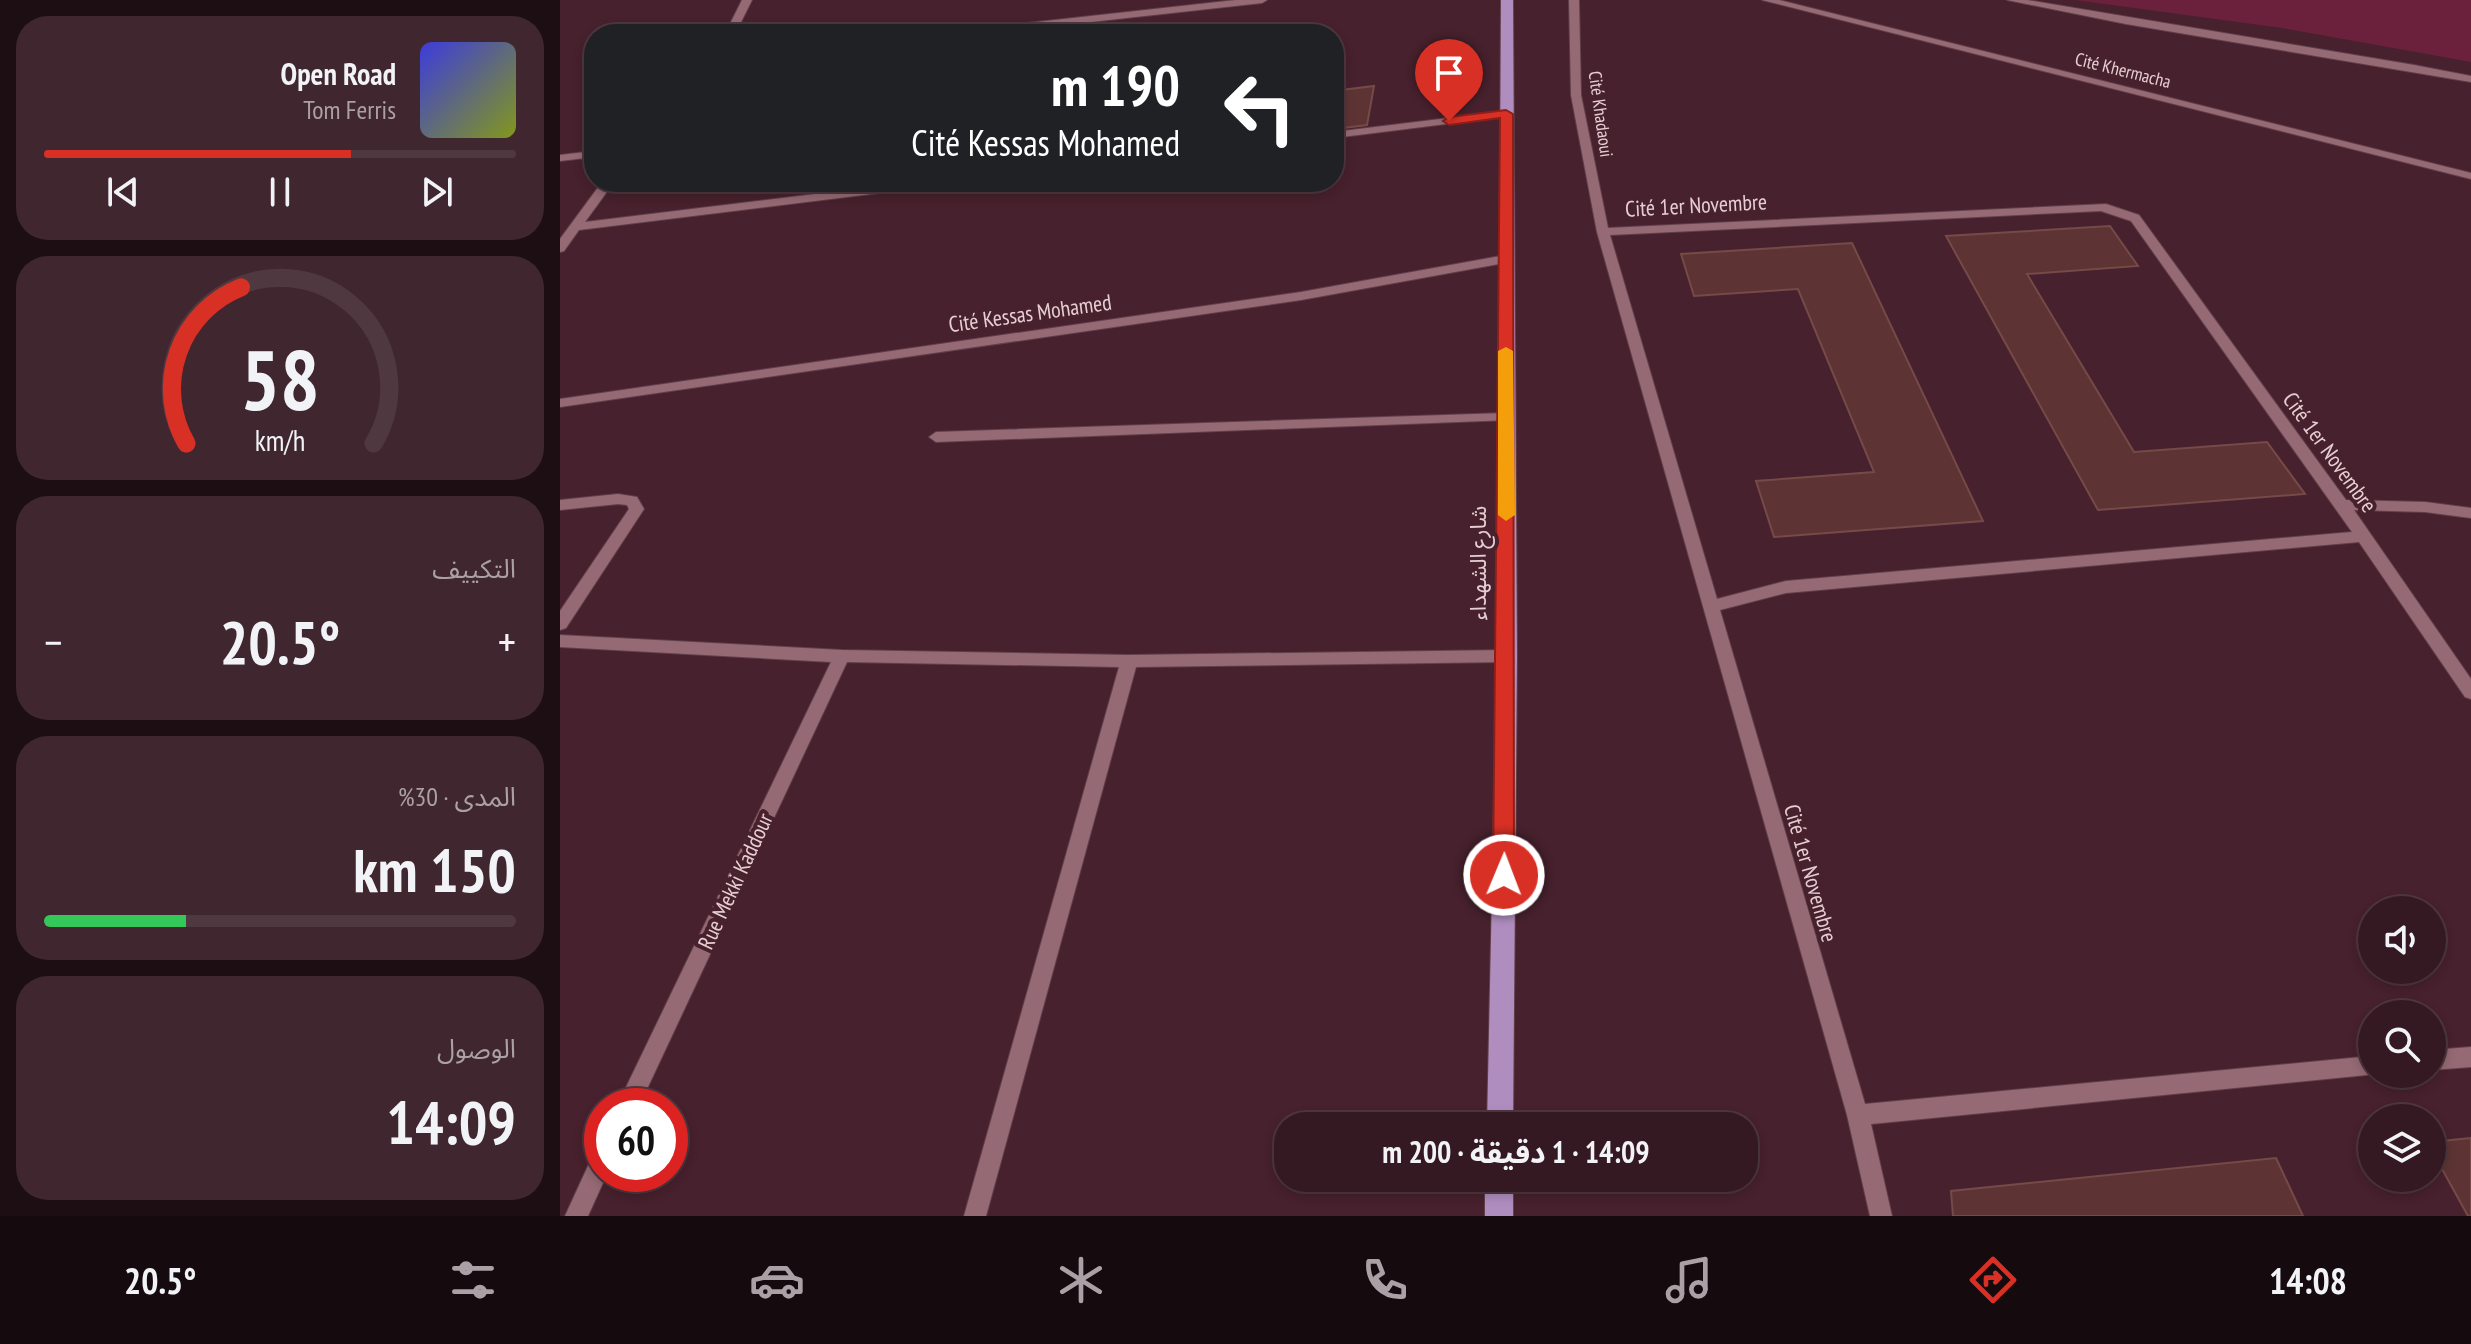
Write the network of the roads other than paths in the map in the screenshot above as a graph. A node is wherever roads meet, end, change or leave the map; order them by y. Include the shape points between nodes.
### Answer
1 (747, 0) edge
2 (1262, 0) edge
3 (1507, 0) edge
4 (1574, 0) edge
5 (1767, 0) edge
6 (2012, 0) edge
7 (735, 24) edge
8 (1045, 24) edge
9 (2471, 79) edge
10 (1506, 114) junction
11 (1344, 134) edge
12 (584, 155) edge
13 (560, 158) edge
14 (2471, 176) edge
15 (601, 192) edge
16 (862, 192) edge
17 (575, 227) junction
18 (1603, 232) junction
19 (560, 248) edge
20 (1506, 259) junction
21 (560, 403) edge
22 (1505, 417) junction
23 (936, 437) dead end
24 (560, 505) edge
25 (2342, 505) junction
26 (2471, 513) edge
27 (2363, 536) junction
28 (1711, 606) junction
29 (560, 624) edge
30 (560, 641) edge
31 (842, 656) junction
32 (1507, 656) junction
33 (1129, 661) junction
34 (2471, 692) edge
35 (2471, 1057) edge
36 (2446, 1059) edge
37 (2358, 1067) edge
38 (637, 1088) edge
39 (1500, 1112) edge
40 (1858, 1115) junction
41 (587, 1192) edge
42 (1499, 1192) edge
43 (576, 1216) edge
44 (975, 1216) edge
45 (1499, 1216) edge
46 (1881, 1216) edge

1 - 7 street
2 - 8 street
3 - 10 main road, شارع الشهداء
4 - 18 street, Cité Khadaoui via 1576,95
5 - 14 street, Cité Khermacha
6 - 9 street
10 - 11 street
10 - 20 main road, شارع الشهداء
12 - 13 street
15 - 17 street
16 - 17 street
17 - 19 street
18 - 25 street, Cité 1er Novembre via 2086,208 2120,211 2135,218
18 - 28 street, Cité 1er Novembre
20 - 21 street, Cité Kessas Mohamed via 1301,296
20 - 22 main road, شارع الشهداء
22 - 23 street
22 - 32 main road, شارع الشهداء
24 - 29 street via 618,499 632,501 637,509
25 - 26 street
25 - 27 street, Cité 1er Novembre
27 - 28 street via 1786,587
27 - 34 street, Cité 1er Novembre
28 - 40 street, Cité 1er Novembre
30 - 31 street
31 - 33 street
31 - 38 street, Rue Mekki Kaddour
32 - 33 street
32 - 39 main road, شارع الشهداء
33 - 44 street
35 - 36 street
37 - 40 street
40 - 46 street, Cité 1er Novembre
41 - 43 street
42 - 45 main road

